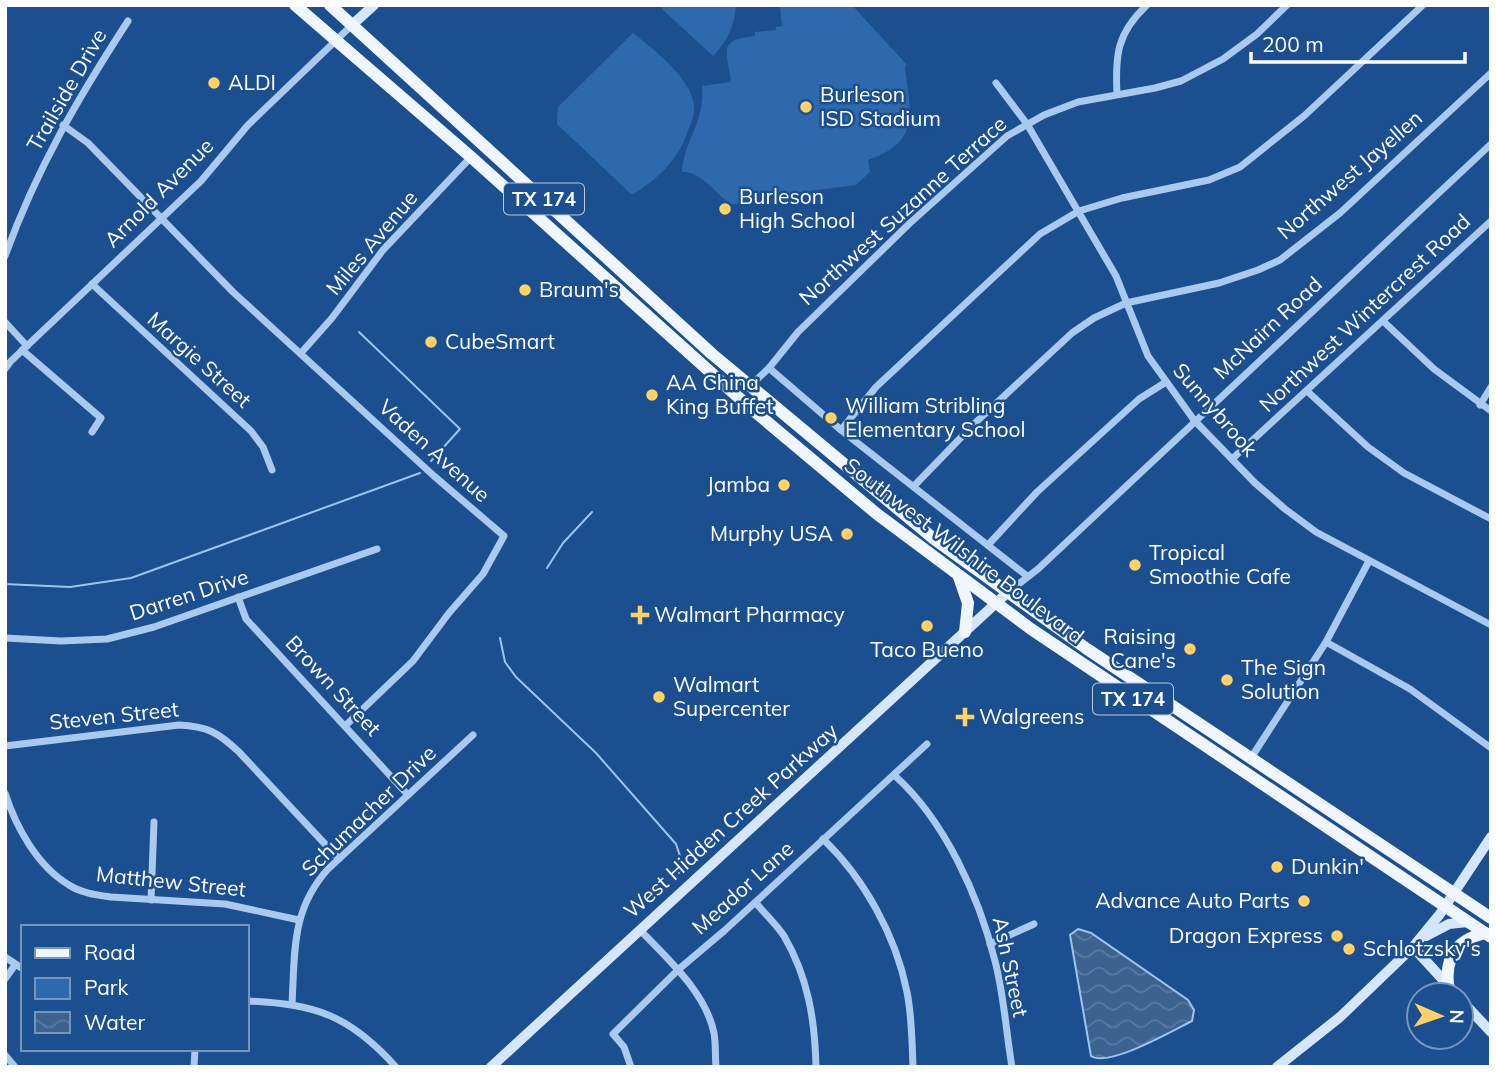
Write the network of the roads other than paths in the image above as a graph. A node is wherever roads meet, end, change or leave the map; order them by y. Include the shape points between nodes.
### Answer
1 (295, 5) edge
2 (330, 5) edge
3 (374, 5) edge
4 (1147, 5) edge
5 (1287, 5) edge
6 (1423, 5) edge
7 (128, 21) dead end
8 (352, 25) junction
9 (337, 41) junction
10 (1491, 73) edge
11 (996, 83) dead end
12 (1118, 94) junction
13 (1027, 124) junction
14 (64, 125) junction
15 (1491, 144) edge
16 (471, 157) junction
17 (1079, 211) junction
18 (161, 219) junction
19 (1491, 221) edge
20 (5, 256) edge
21 (92, 284) junction
22 (653, 299) junction
23 (1126, 303) junction
24 (642, 311) junction
25 (5, 321) edge
26 (1383, 321) junction
27 (24, 348) junction
28 (301, 353) junction
29 (769, 368) junction
30 (5, 369) edge
31 (1166, 382) junction
32 (750, 387) junction
33 (1491, 387) edge
34 (1307, 391) junction
35 (1480, 405) junction
36 (1491, 411) edge
37 (758, 415) junction
38 (1194, 420) junction
39 (841, 430) junction
40 (92, 432) dead end
41 (818, 444) junction
42 (1232, 459) junction
43 (272, 470) dead end
44 (914, 486) junction
45 (1491, 519) edge
46 (988, 545) junction
47 (377, 549) dead end
48 (1369, 561) junction
49 (957, 574) junction
50 (1027, 576) junction
51 (1007, 593) junction
52 (238, 597) junction
53 (996, 604) junction
54 (1491, 625) edge
55 (965, 632) junction
56 (5, 638) edge
57 (1326, 642) junction
58 (345, 726) junction
59 (473, 735) dead end
60 (927, 744) dead end
61 (5, 746) edge
62 (1491, 748) edge
63 (1250, 759) junction
64 (894, 775) junction
65 (5, 793) edge
66 (408, 794) junction
67 (154, 822) dead end
68 (1491, 837) edge
69 (823, 839) junction
70 (339, 859) junction
71 (1454, 893) junction
72 (151, 900) junction
73 (755, 903) junction
74 (1445, 906) junction
75 (1491, 918) edge
76 (299, 920) junction
77 (1468, 922) junction
78 (1034, 924) dead end
79 (640, 930) junction
80 (1488, 935) edge
81 (990, 944) junction
82 (1415, 944) junction
83 (5, 957) edge
84 (19, 967) edge
85 (679, 970) junction
86 (5, 979) edge
87 (1445, 981) edge
88 (1451, 981) edge
89 (248, 1001) edge
90 (292, 1004) junction
91 (1475, 1015) edge
92 (1491, 1032) edge
93 (5, 1055) edge
94 (15, 1067) edge
95 (396, 1067) edge
96 (491, 1067) edge
97 (631, 1067) edge
98 (716, 1067) edge
99 (816, 1067) edge
100 (913, 1067) edge
101 (1012, 1067) edge
102 (1277, 1067) edge

1 - 9 main road, Southwest Wilshire Boulevard / TX 174
2 - 8 main road, Southwest Wilshire Boulevard / TX 174
3 - 8 main road
4 - 12 street via 1132,19 1120,42
5 - 12 street, Northwest Suzanne Terrace via 1257,34 1207,68 1168,84
6 - 17 street via 1304,117 1240,167 1209,180
7 - 14 street, Trailside Drive
8 - 9 street, Arnold Avenue
8 - 22 main road, Southwest Wilshire Boulevard / TX 174
9 - 16 main road, Southwest Wilshire Boulevard / TX 174
9 - 18 street, Arnold Avenue via 248,125 201,181
10 - 23 street, Northwest Jayellen via 1340,213 1280,260 1219,282
11 - 13 street, Sunnybrook
12 - 13 street, Northwest Suzanne Terrace via 1078,102
13 - 17 street, Sunnybrook
13 - 29 street, Northwest Suzanne Terrace via 1007,136 910,223 797,332
14 - 18 street, Vaden Avenue via 88,143
14 - 20 street, Trailside Drive via 48,152
15 - 38 street, McNairn Road
16 - 24 main road, Southwest Wilshire Boulevard / TX 174
16 - 28 street, Miles Avenue via 383,250
17 - 23 street, Sunnybrook
17 - 39 street via 1040,234 1003,267 876,387
18 - 21 street, Arnold Avenue
18 - 28 street, Vaden Avenue
19 - 26 street, Northwest Wintercrest Road
21 - 27 street, Arnold Avenue
21 - 43 street, Margie Street via 251,431
22 - 24 main road
22 - 32 main road, Southwest Wilshire Boulevard / TX 174
23 - 31 street, Sunnybrook via 1148,356
23 - 44 street, Northwest Jayellen via 1072,333
24 - 37 main road, Southwest Wilshire Boulevard / TX 174
25 - 27 street
26 - 34 street, Northwest Wintercrest Road
26 - 35 street
27 - 30 street, Arnold Avenue
27 - 40 street via 101,418
28 - 58 street, Vaden Avenue via 504,536 483,574 413,661
29 - 32 street, Northwest Suzanne Terrace
29 - 39 street
31 - 38 street, Sunnybrook
31 - 46 street via 1139,399 1037,492
32 - 41 main road, Southwest Wilshire Boulevard / TX 174
33 - 35 street
34 - 42 street, Northwest Wintercrest Road
34 - 45 street via 1404,473
35 - 36 street
37 - 41 main road via 769,414 802,441
37 - 49 main road, Southwest Wilshire Boulevard / TX 174
38 - 42 street, Sunnybrook
38 - 50 street, McNairn Road
39 - 44 street
41 - 51 main road, Southwest Wilshire Boulevard / TX 174 via 934,540
42 - 48 street, Sunnybrook via 1284,509
44 - 46 street
46 - 50 street
47 - 52 street, Darren Drive
48 - 54 street, Sunnybrook
48 - 57 street
49 - 53 main road, Southwest Wilshire Boulevard / TX 174
49 - 55 main road via 968,603
50 - 51 street, McNairn Road
51 - 53 main road, West Hidden Creek Parkway
51 - 63 main road, Southwest Wilshire Boulevard / TX 174
52 - 56 street, Darren Drive via 107,639
52 - 58 street, Brown Street via 246,619
53 - 55 main road, West Hidden Creek Parkway
53 - 74 main road, Southwest Wilshire Boulevard / TX 174
55 - 79 main road, West Hidden Creek Parkway
57 - 62 street via 1410,689
57 - 63 street
58 - 66 street, Brown Street
59 - 66 street, Schumacher Drive
60 - 64 street, Meador Lane
61 - 70 street, Steven Street via 200,726 222,736 239,752
63 - 71 main road, Southwest Wilshire Boulevard / TX 174
64 - 69 street, Meador Lane
64 - 81 street, Ash Street via 953,854 983,917
65 - 72 street, Matthew Street via 38,857 69,885 92,894
66 - 70 street, Schumacher Drive
67 - 72 street
68 - 71 main road
69 - 73 street, Meador Lane
69 - 100 street via 845,860 897,956 907,990
70 - 76 street, Schumacher Drive via 312,890
71 - 74 main road
71 - 75 main road, Southwest Wilshire Boulevard / TX 174
72 - 76 street, Matthew Street via 244,906
73 - 85 street, Meador Lane
73 - 99 street via 783,934 802,975 813,1009
74 - 77 main road, Southwest Wilshire Boulevard / TX 174
74 - 82 main road
76 - 90 street, Schumacher Drive
77 - 80 main road, Southwest Wilshire Boulevard / TX 174
77 - 82 main road via 1441,926
78 - 81 street
79 - 85 street
79 - 96 main road, West Hidden Creek Parkway
80 - 88 main road via 1470,937 1457,948 1449,961
81 - 101 street, Ash Street
82 - 87 main road
82 - 102 main road via 1340,1017
83 - 84 street
84 - 86 street
85 - 97 street, Meador Lane via 613,1034
85 - 98 street via 714,1032
89 - 90 street
90 - 95 street via 347,1024
91 - 92 main road
93 - 94 street

